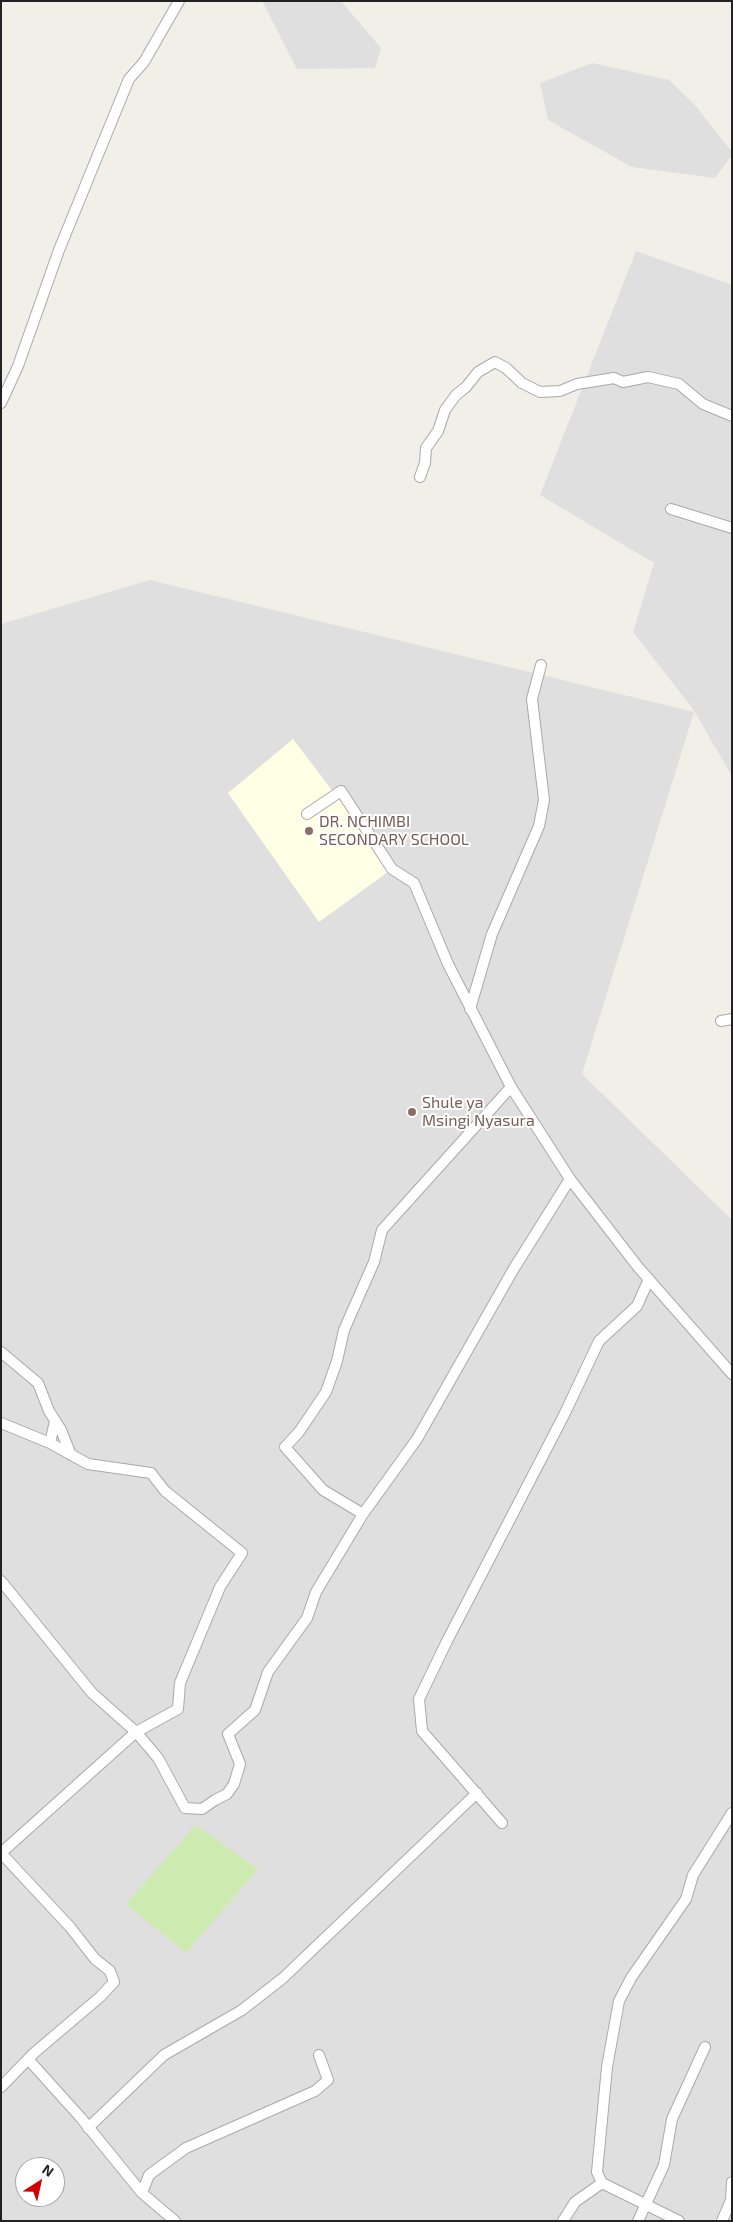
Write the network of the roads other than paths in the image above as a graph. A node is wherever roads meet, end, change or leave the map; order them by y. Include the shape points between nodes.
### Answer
1 (179, 1) edge
2 (1, 403) edge
3 (732, 416) edge
4 (420, 477) dead end
5 (672, 509) dead end
6 (732, 528) edge
7 (541, 664) dead end
8 (307, 814) dead end
9 (470, 1009) junction
10 (511, 1088) junction
11 (570, 1179) junction
12 (649, 1279) junction
13 (1, 1352) edge
14 (732, 1374) edge
15 (55, 1421) junction
16 (1, 1423) edge
17 (50, 1443) junction
18 (71, 1455) junction
19 (363, 1514) junction
20 (1, 1581) edge
21 (136, 1732) junction
22 (477, 1793) junction
23 (732, 1813) edge
24 (502, 1823) dead end
25 (1, 1853) edge
26 (705, 2047) dead end
27 (319, 2055) dead end
28 (28, 2059) junction
29 (1, 2087) edge
30 (88, 2128) junction
31 (602, 2182) junction
32 (732, 2182) edge
33 (142, 2193) junction
34 (646, 2205) junction
35 (175, 2221) edge
36 (563, 2221) edge
37 (638, 2221) edge
38 (678, 2221) edge
39 (722, 2221) edge

1 - 2 street via 144,62 129,79
3 - 4 street via 703,404 679,384 648,377 623,382 614,378 577,384 560,391 540,392 495,362 478,372 445,410 438,431 426,448
5 - 6 street
7 - 9 street via 532,699 544,800 539,826 492,934
8 - 9 street via 341,791 392,869 414,883
9 - 10 street
10 - 11 street
10 - 19 street via 382,1230 374,1262 344,1330 326,1392 285,1447 322,1490
11 - 12 street
11 - 19 street via 513,1270 417,1438
12 - 14 street
12 - 22 street via 637,1306 599,1341 419,1699 422,1731
13 - 15 street via 38,1383
15 - 17 street
15 - 18 street
16 - 17 street
17 - 18 street
18 - 21 street via 88,1464 151,1473 165,1491 242,1553 220,1587 180,1683 178,1709
19 - 21 street via 316,1592 307,1618 268,1672 255,1710 228,1734 240,1764 227,1794 202,1808 185,1808 158,1758
20 - 21 street via 92,1694
21 - 25 street
22 - 24 street
22 - 30 street via 283,1978 242,2010 164,2054
23 - 31 street via 693,1875 686,1899 631,1978 620,2001 607,2068 598,2148 596,2172
25 - 28 street via 70,1927 95,1959 110,1971 114,1982
26 - 34 street via 672,2119 664,2165
27 - 33 street via 328,2080 315,2091 186,2148 149,2175
28 - 29 street
28 - 30 street
30 - 33 street
31 - 34 street
31 - 36 street via 575,2202
32 - 39 street via 731,2200
33 - 35 street
34 - 37 street
34 - 38 street

